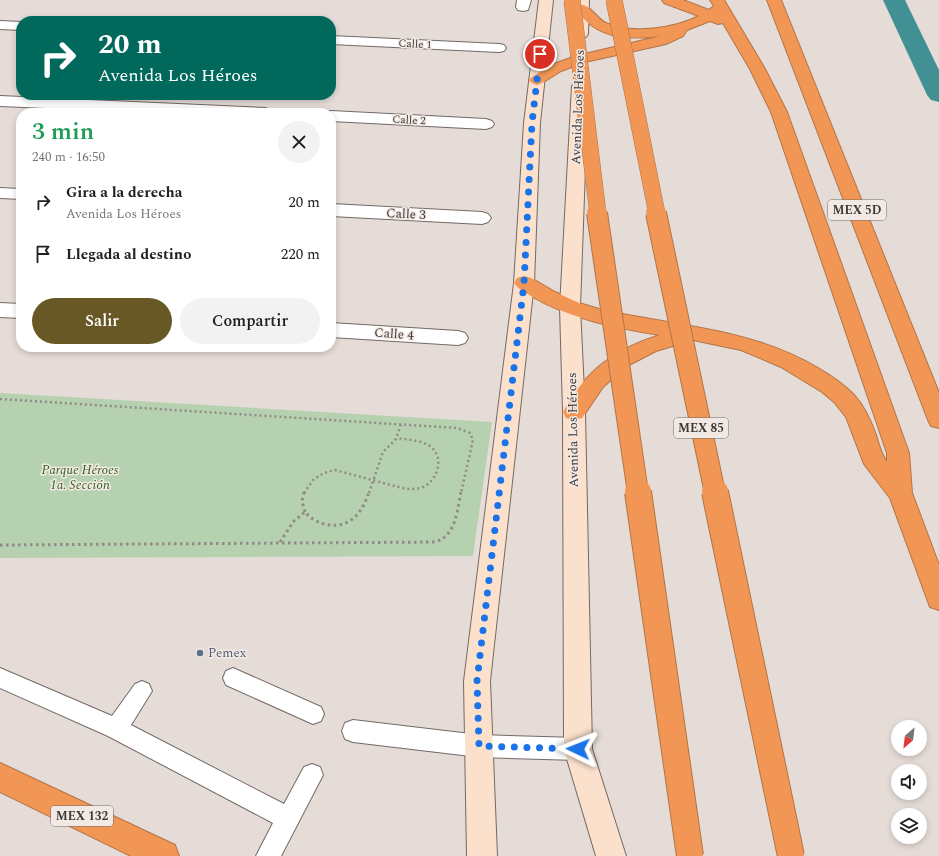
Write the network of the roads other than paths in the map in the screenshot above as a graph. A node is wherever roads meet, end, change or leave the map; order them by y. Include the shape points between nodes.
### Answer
1 (546, 0) edge
2 (614, 0) edge
3 (669, 0) edge
4 (774, 0) edge
5 (578, 3) edge
6 (716, 8) edge
7 (0, 25) edge
8 (16, 26) edge
9 (683, 26) junction
10 (336, 40) edge
11 (499, 48) dead end
12 (581, 59) junction
13 (537, 80) junction
14 (0, 101) edge
15 (155, 108) edge
16 (336, 116) edge
17 (486, 124) dead end
18 (0, 193) edge
19 (16, 194) edge
20 (336, 210) edge
21 (482, 218) dead end
22 (524, 283) junction
23 (570, 308) junction
24 (0, 310) edge
25 (16, 311) edge
26 (336, 330) edge
27 (707, 336) junction
28 (458, 338) dead end
29 (574, 412) junction
30 (939, 420) edge
31 (900, 493) junction
32 (939, 600) edge
33 (0, 678) edge
34 (233, 678) dead end
35 (142, 691) dead end
36 (313, 714) dead end
37 (116, 729) junction
38 (353, 731) dead end
39 (479, 746) junction
40 (578, 749) junction
41 (312, 775) dead end
42 (0, 776) edge
43 (288, 819) junction
44 (164, 856) edge
45 (268, 856) edge
46 (482, 856) edge
47 (611, 856) edge
48 (690, 856) edge
49 (791, 856) edge

1 - 13 main road
2 - 49 highway, MEX 85, bridge
3 - 6 highway
3 - 9 highway
4 - 30 highway, MEX 5D
5 - 9 highway via 593,22 613,31 629,34 667,31
5 - 12 main road, Avenida Los Héroes
5 - 48 highway, bridge via 598,218
6 - 9 highway
6 - 31 highway via 743,41 780,112 898,453
7 - 8 street
9 - 12 highway via 678,33 661,41
10 - 11 street, Calle 1
12 - 13 highway via 556,68
12 - 23 main road, Avenida Los Héroes
13 - 22 main road via 532,123
14 - 15 street
16 - 17 street, Calle 2
18 - 19 street
20 - 21 street, Calle 3
22 - 23 highway
22 - 39 main road via 477,681
23 - 27 highway via 601,317
23 - 29 main road, Avenida Los Héroes
24 - 25 street
26 - 28 street, Calle 4
27 - 29 highway via 685,336 666,340 631,354 597,378
27 - 31 highway via 729,340 776,356 823,381 844,397 856,414 872,459
29 - 40 main road, Avenida Los Héroes
31 - 32 highway
33 - 37 lane
34 - 36 lane
35 - 37 lane
37 - 43 lane
38 - 39 lane
39 - 40 lane
39 - 46 main road
40 - 47 main road, Avenida Los Héroes
41 - 43 lane
42 - 44 highway, MEX 132
43 - 45 lane

